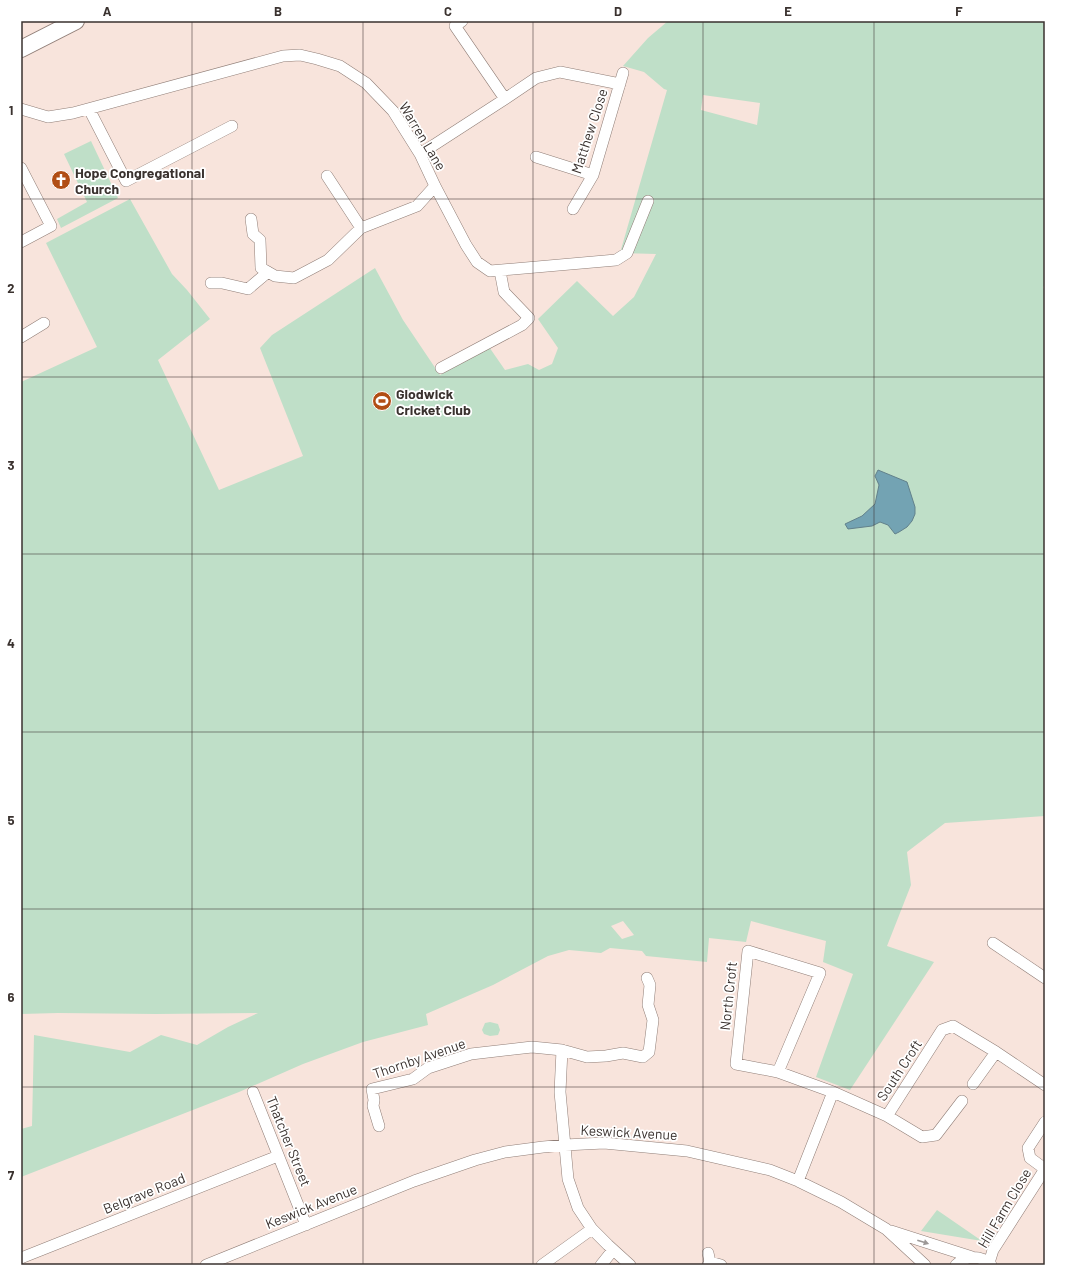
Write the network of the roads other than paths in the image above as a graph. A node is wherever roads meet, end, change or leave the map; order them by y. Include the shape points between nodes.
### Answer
1 (76, 21) edge
2 (456, 23) edge
3 (21, 49) edge
4 (505, 99) junction
5 (21, 109) edge
6 (89, 109) junction
7 (232, 126) dead end
8 (420, 154) junction
9 (536, 157) dead end
10 (21, 168) edge
11 (593, 174) junction
12 (327, 176) dead end
13 (435, 186) junction
14 (648, 201) dead end
15 (573, 209) dead end
16 (251, 219) dead end
17 (361, 228) junction
18 (21, 242) edge
19 (264, 270) junction
20 (500, 271) junction
21 (211, 283) dead end
22 (44, 323) dead end
23 (21, 337) edge
24 (441, 368) dead end
25 (993, 943) dead end
26 (646, 978) dead end
27 (1045, 978) edge
28 (562, 1050) junction
29 (996, 1052) junction
30 (778, 1072) junction
31 (973, 1084) dead end
32 (1045, 1084) edge
33 (253, 1092) dead end
34 (834, 1092) junction
35 (962, 1100) dead end
36 (887, 1116) junction
37 (1045, 1122) edge
38 (379, 1126) dead end
39 (565, 1144) junction
40 (278, 1156) junction
41 (1045, 1169) edge
42 (798, 1182) junction
43 (306, 1224) junction
44 (592, 1229) junction
45 (886, 1229) junction
46 (613, 1250) junction
47 (972, 1257) junction
48 (21, 1258) edge
49 (990, 1264) edge
50 (206, 1265) edge
51 (542, 1265) edge
52 (601, 1265) edge
53 (630, 1265) edge
54 (924, 1265) edge
55 (956, 1265) edge

1 - 3 main road
2 - 4 street
4 - 8 street
4 - 11 street, Matthew Close via 536,78 560,72 622,79
5 - 6 street, Warren Lane via 48,117
6 - 7 street via 126,181
6 - 8 street, Warren Lane via 283,56 300,55 340,66 366,83 393,111
8 - 13 street, Warren Lane
9 - 11 street
10 - 18 street via 51,226
11 - 15 street, Matthew Close
12 - 17 street
13 - 17 street via 417,206
13 - 20 street, Warren Lane via 477,262 490,271
14 - 20 street, Warren Lane via 627,253 616,260
16 - 19 street via 253,234 260,240
17 - 19 street via 328,260 294,278 275,276
19 - 21 street via 248,289
20 - 24 street via 504,292 529,318 522,325
22 - 23 street
25 - 27 street
26 - 28 street via 650,985 648,1005 653,1020 649,1052 643,1057 623,1053 587,1057
28 - 38 street, Thornby Avenue via 532,1047 471,1054 428,1068 412,1079 372,1089 373,1106
28 - 39 street via 560,1092
29 - 31 street
29 - 32 street, South Croft
29 - 36 street, South Croft via 953,1026 942,1030
30 - 30 street, North Croft via 820,973 748,952 736,1064
30 - 34 street, North Croft
33 - 40 street, Thatcher Street
34 - 36 street, North Croft
34 - 42 street
35 - 36 street, South Croft via 936,1135 922,1138
37 - 41 street via 1028,1148 1030,1158
39 - 42 street, Keswick Avenue via 604,1143 687,1150 770,1170
39 - 43 street, Keswick Avenue via 505,1152 475,1160
39 - 44 street via 568,1179 578,1208
40 - 43 street, Thatcher Street
40 - 48 street, Belgrave Road
41 - 49 street, Hill Farm Close via 993,1250
42 - 45 street, Keswick Avenue via 841,1202
43 - 50 street, Keswick Avenue
44 - 46 street
44 - 51 street
45 -> 47 street
45 - 54 street
46 - 52 street
46 - 53 street
47 - 49 street
47 - 55 street

